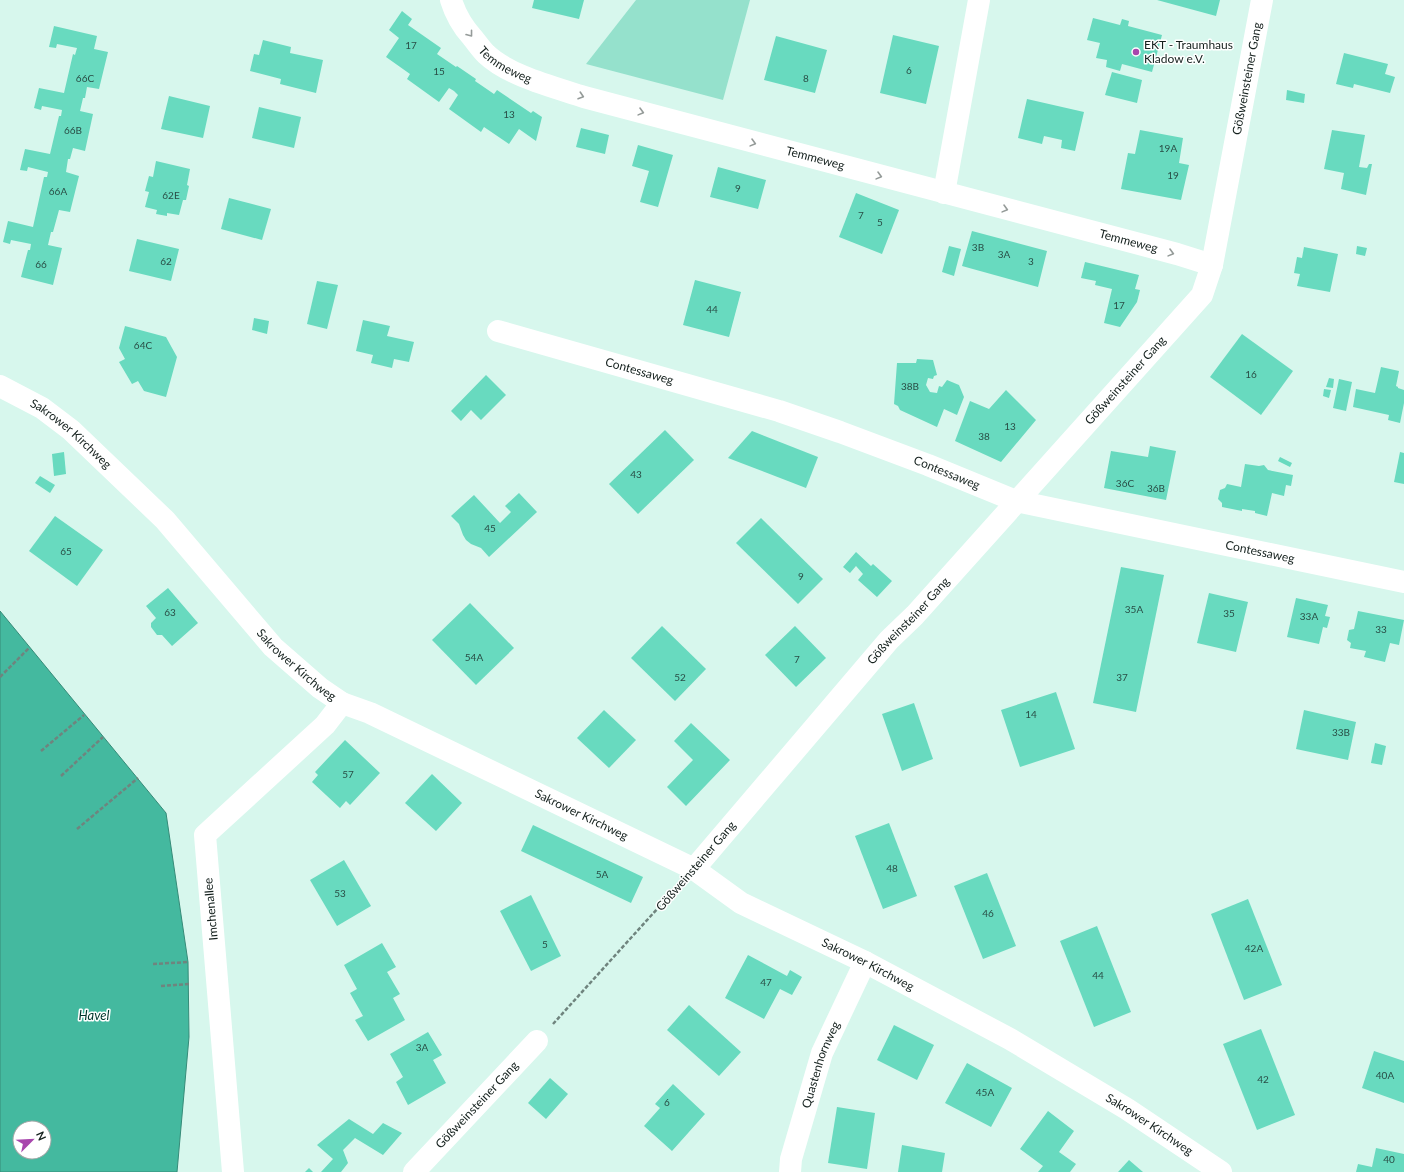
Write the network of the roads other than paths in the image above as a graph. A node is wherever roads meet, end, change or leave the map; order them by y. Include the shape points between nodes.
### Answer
1 (451, 0) edge
2 (980, 0) edge
3 (1262, 0) edge
4 (944, 193) junction
5 (1212, 265) junction
6 (498, 331) dead end
7 (0, 386) edge
8 (1016, 501) junction
9 (1404, 582) edge
10 (342, 703) junction
11 (694, 869) junction
12 (865, 962) junction
13 (538, 1041) road end
14 (233, 1172) edge
15 (414, 1172) edge
16 (790, 1172) edge
17 (1221, 1172) edge

1 -> 4 street, Temmeweg via 467,31 486,54 501,65 534,80 584,97
2 - 4 street
3 - 5 street, Gößweinsteiner Gang
4 -> 5 street, Temmeweg
5 - 8 street, Gößweinsteiner Gang via 1202,295
6 - 8 street, Contessaweg via 786,413
7 - 10 street, Sakrower Kirchweg via 42,408 72,430 165,520 273,647 320,688
8 - 9 street, Contessaweg
8 - 11 street, Gößweinsteiner Gang via 915,616 889,640
10 - 11 street, Sakrower Kirchweg via 370,713
10 - 14 street, Imchenallee via 325,725 206,835
11 - 12 street, Sakrower Kirchweg via 741,902
12 - 16 street, Quastenhornweg via 822,1053 791,1159
12 - 17 street, Sakrower Kirchweg via 1010,1039 1127,1109
13 - 15 street, Gößweinsteiner Gang

